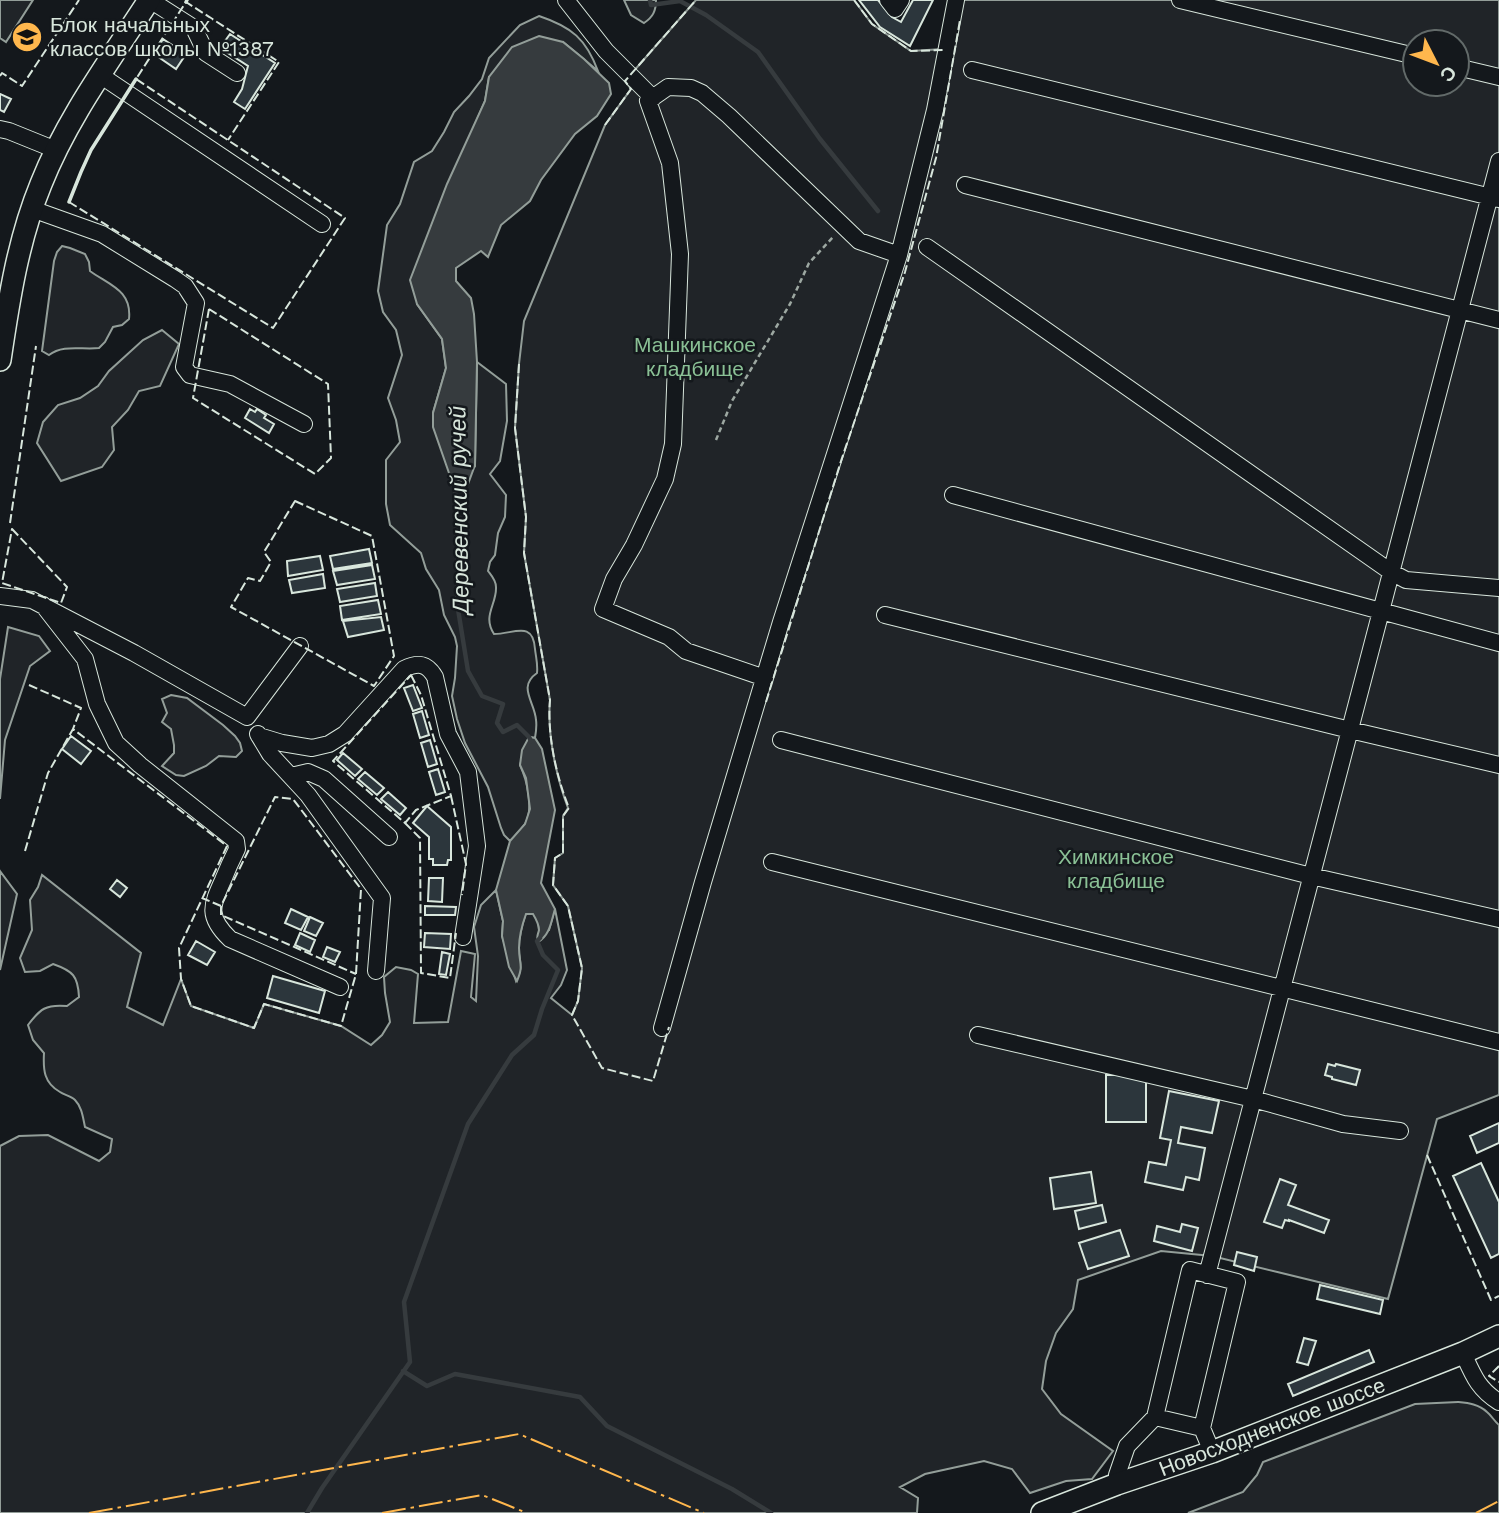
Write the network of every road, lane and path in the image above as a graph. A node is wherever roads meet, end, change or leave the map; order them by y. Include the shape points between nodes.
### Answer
1 (150, 0) edge
2 (566, 0) edge
3 (888, 0) edge
4 (901, 0) edge
5 (956, 0) edge
6 (1180, 0) edge
7 (1401, 54) edge
8 (972, 70) dead end
9 (1471, 70) edge
10 (237, 73) dead end
11 (100, 75) junction
12 (1499, 77) edge
13 (653, 98) junction
14 (0, 129) edge
15 (56, 150) junction
16 (1499, 161) edge
17 (965, 184) dead end
18 (1494, 198) edge
19 (32, 209) junction
20 (322, 225) dead end
21 (843, 225) junction
22 (927, 247) dead end
23 (899, 254) junction
24 (5, 284) edge
25 (1460, 310) junction
26 (1499, 320) edge
27 (0, 360) edge
28 (304, 424) dead end
29 (716, 440) dead end
30 (953, 495) dead end
31 (1391, 572) junction
32 (1499, 588) edge
33 (0, 596) edge
34 (43, 606) junction
35 (1381, 612) junction
36 (885, 615) dead end
37 (1499, 643) edge
38 (300, 646) dead end
39 (765, 678) junction
40 (247, 717) junction
41 (1350, 730) junction
42 (259, 736) junction
43 (781, 740) dead end
44 (1499, 765) edge
45 (291, 776) junction
46 (389, 837) dead end
47 (772, 862) dead end
48 (1311, 876) junction
49 (1499, 919) edge
50 (463, 937) dead end
51 (376, 971) dead end
52 (340, 987) dead end
53 (1282, 988) junction
54 (662, 1028) dead end
55 (978, 1035) dead end
56 (1499, 1042) edge
57 (1253, 1099) junction
58 (1400, 1132) dead end
59 (1207, 1275) junction
60 (1499, 1336) edge
61 (1463, 1353) junction
62 (1499, 1402) edge
63 (1155, 1417) junction
64 (1202, 1428) junction
65 (1212, 1452) junction
66 (1117, 1485) junction
67 (1042, 1513) edge

1 - 10 street via 194,28 206,53
1 - 11 main road
2 - 13 street via 606,51
3 - 4 street via 895,9
5 - 23 street via 935,110
6 - 7 street
8 - 18 street
9 - 12 street
11 - 15 main road
11 - 20 street
13 - 21 street via 668,87 702,93
13 - 39 street via 648,101 670,163 680,254 673,444 664,479 603,609 669,637 686,651
14 - 15 street
15 - 19 main road
16 - 18 street
17 - 25 street
18 - 25 street
19 - 24 main road
19 - 28 street via 102,234 185,286 196,303 184,367 190,375 230,384
21 - 23 street via 859,241
21 - 29 path via 809,263 732,401
22 - 31 street
23 - 39 street
24 - 27 main road
25 - 26 street
25 - 31 street
30 - 35 street
31 - 32 street via 1406,580
31 - 35 street
33 - 34 street via 33,600
34 - 40 street
34 - 52 street via 85,659 97,704 116,743 236,841 237,849 212,902 220,930 230,939
35 - 37 street
35 - 41 street
36 - 41 street
38 - 40 street
39 - 54 street
40 - 42 street
41 - 44 street
41 - 48 street
42 - 45 street
42 - 50 street via 312,748 329,744 345,734 404,668 422,664 430,669 448,734 468,772 477,846
43 - 48 street
45 - 46 street via 309,772 324,779
45 - 51 street via 309,794 382,898
47 - 53 street
48 - 49 street
48 - 53 street
53 - 56 street
53 - 57 street
55 - 57 street
57 - 58 street via 1343,1124
57 - 59 street
59 - 63 street via 1190,1270
59 - 64 street via 1237,1282
60 - 61 main road, Новосходненское шоссе
61 - 62 street via 1476,1381
61 - 65 main road, Новосходненское шоссе
63 - 64 street
63 - 66 street via 1127,1446
64 - 65 street
65 - 66 main road, Новосходненское шоссе
66 - 67 main road, Новосходненское шоссе

